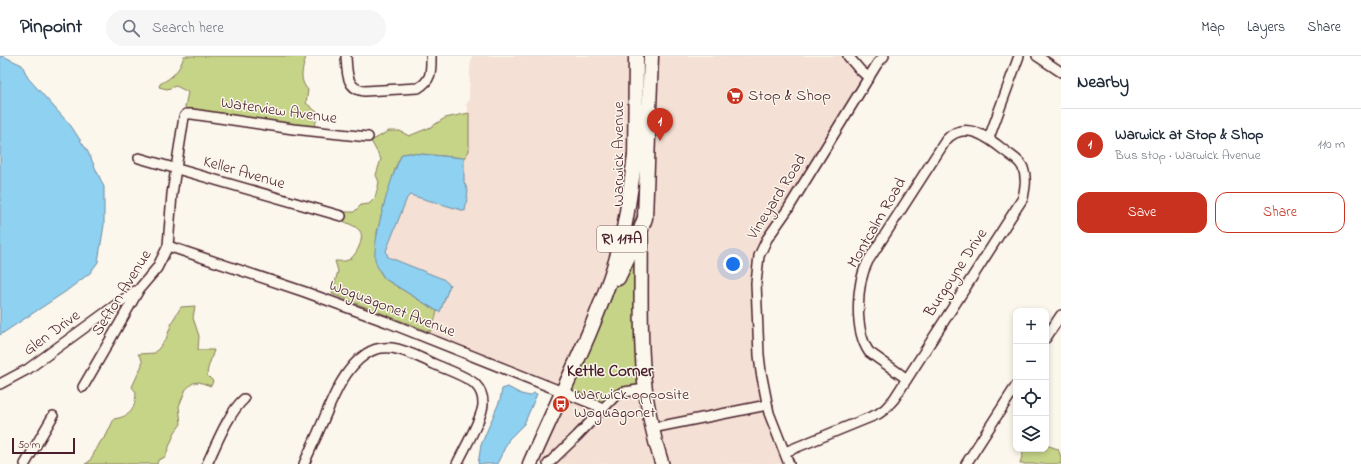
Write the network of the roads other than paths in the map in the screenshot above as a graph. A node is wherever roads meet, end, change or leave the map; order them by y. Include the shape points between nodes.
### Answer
1 (346, 56) edge
2 (430, 56) edge
3 (636, 56) edge
4 (651, 56) edge
5 (848, 56) edge
6 (884, 56) edge
7 (1019, 56) edge
8 (1037, 56) edge
9 (1061, 72) edge
10 (869, 78) junction
11 (186, 114) joint
12 (368, 137) dead end
13 (989, 138) junction
14 (635, 156) junction
15 (139, 158) dead end
16 (176, 169) junction
17 (341, 216) dead end
18 (643, 224) junction
19 (168, 246) junction
20 (140, 288) junction
21 (1061, 315) edge
22 (595, 318) junction
23 (1049, 333) edge
24 (907, 379) junction
25 (0, 384) edge
26 (83, 387) dead end
27 (645, 389) junction
28 (1013, 391) edge
29 (562, 393) junction
30 (244, 399) dead end
31 (767, 405) junction
32 (603, 408) junction
33 (53, 416) dead end
34 (652, 428) junction
35 (785, 452) junction
36 (25, 464) edge
37 (207, 464) edge
38 (304, 464) edge
39 (457, 464) edge
40 (530, 464) edge
41 (548, 464) edge
42 (662, 464) edge
43 (789, 464) edge
44 (966, 464) edge

1 - 2 street via 349,81 357,90 370,91 418,88 424,85 431,72
3 - 14 main road, Warwick Avenue / RI 117A
4 - 18 main road, Warwick Avenue / RI 117A
5 - 10 street
6 - 10 street, Vineyard Road
7 - 13 street
8 - 9 street
10 - 31 street, Vineyard Road via 767,239 759,256 756,284 759,355
11 - 12 street, Waterview Avenue
11 - 16 street, Sefton Avenue
13 - 24 street, Burgoyne Drive via 1023,167 1026,182 1023,198
13 - 24 street, Montcalm Road via 969,131 949,137 864,269 859,289 864,342 869,352
14 - 18 main road, Warwick Avenue via 637,218
14 - 22 main road, RI 117A via 624,232
15 - 16 street, Keller Avenue
16 - 17 street, Keller Avenue
16 - 19 street, Sefton Avenue
18 - 22 main road, RI 117A via 617,281
18 - 27 main road, Warwick Avenue via 641,315
19 - 20 street, Sefton Avenue via 157,268
19 - 29 street, Woguagonet Avenue via 380,319
20 - 25 street, Glen Drive via 28,369
20 - 26 street, Sefton Avenue
21 - 23 street
22 - 29 main road, RI 117A
24 - 35 street, Burgoyne Drive via 890,404 878,414
27 - 32 street via 615,396
27 - 34 main road, Warwick Avenue
28 - 44 street
29 - 32 street, Woguagonet Avenue
29 - 40 main road, RI 117A
30 - 37 street via 232,414
31 - 34 street
31 - 35 street, Vineyard Road
32 - 41 street
33 - 36 street
34 - 42 main road, Warwick Avenue
35 - 43 street, Vineyard Road
38 - 39 street via 328,408 349,371 364,355 384,348 408,352 467,379 480,390 483,405 479,418

